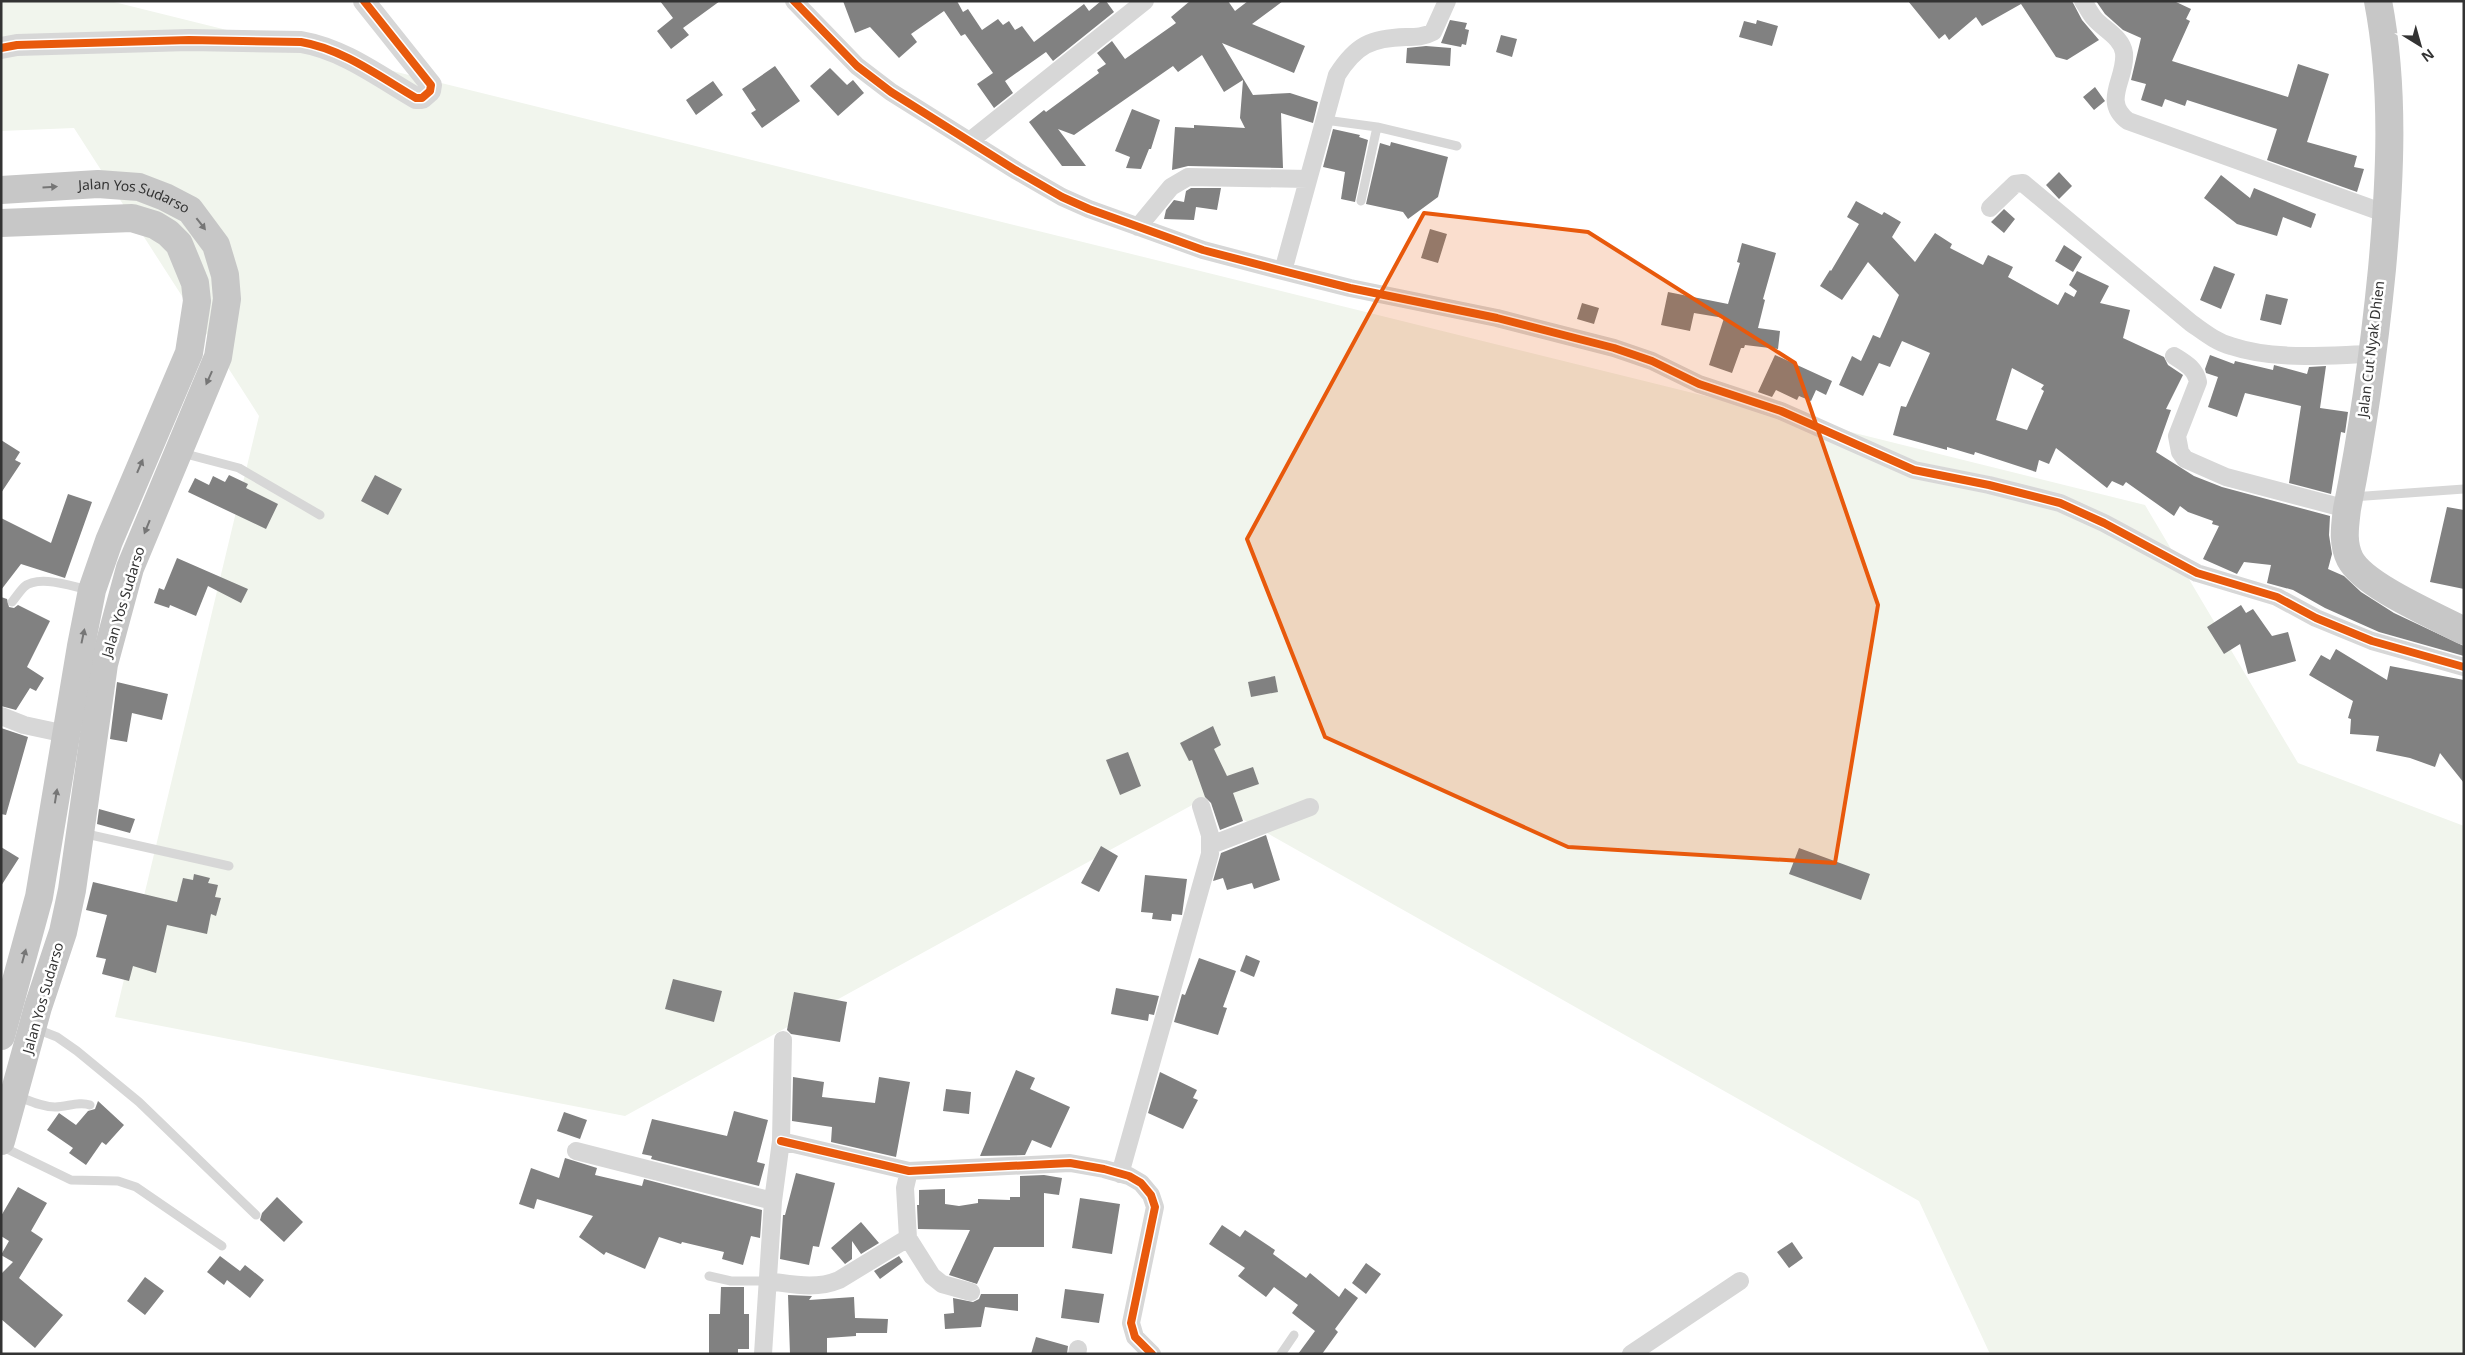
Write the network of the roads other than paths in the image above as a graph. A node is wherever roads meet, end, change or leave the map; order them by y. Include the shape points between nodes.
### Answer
1 (364, 1) edge
2 (794, 1) edge
3 (1145, 1) edge
4 (1447, 1) edge
5 (2083, 1) edge
6 (2378, 1) edge
7 (1, 48) edge
8 (1325, 120) junction
9 (1377, 128) junction
10 (971, 140) junction
11 (1457, 146) dead end
12 (1308, 178) junction
13 (1, 190) edge
14 (1361, 201) dead end
15 (1990, 208) dead end
16 (2387, 214) junction
17 (1, 223) edge
18 (1138, 227) junction
19 (1283, 271) junction
20 (2373, 354) junction
21 (2174, 356) dead end
22 (177, 452) junction
23 (2464, 489) edge
24 (2348, 503) junction
25 (320, 514) dead end
26 (92, 590) junction
27 (12, 602) dead end
28 (2464, 631) edge
29 (2464, 667) edge
30 (1, 716) edge
31 (66, 734) junction
32 (1202, 806) dead end
33 (1310, 807) dead end
34 (80, 832) junction
35 (1211, 845) junction
36 (229, 866) dead end
37 (8, 992) edge
38 (36, 1018) junction
39 (1, 1036) edge
40 (783, 1040) dead end
41 (14, 1095) junction
42 (90, 1106) dead end
43 (1, 1141) edge
44 (781, 1141) junction
45 (1, 1146) edge
46 (576, 1151) dead end
47 (909, 1171) junction
48 (1120, 1174) junction
49 (773, 1201) junction
50 (256, 1215) dead end
51 (908, 1238) junction
52 (222, 1246) dead end
53 (709, 1276) dead end
54 (767, 1281) junction
55 (1740, 1281) dead end
56 (971, 1292) dead end
57 (1294, 1335) dead end
58 (763, 1354) edge
59 (1152, 1354) edge
60 (1281, 1354) edge
61 (1631, 1354) edge

1 - 7 street via 430,85 430,91 422,98 416,98 342,55 301,42 179,40
2 - 10 street via 872,78
3 - 10 street
4 - 8 street via 1436,27 1427,36 1376,40 1363,45 1350,56 1338,75
5 - 16 street via 2095,19 2122,46 2123,66 2116,90 2116,108 2128,121
6 - 16 highway, Jalan Cut Nyak Dhien via 2389,130
8 - 9 lane
8 - 12 street
9 - 11 lane
9 - 14 lane
10 - 18 street via 1062,198
12 - 18 street via 1188,177 1171,187
12 - 19 street
13 -> 22 highway, Jalan Yos Sudarso via 98,184 139,187 190,210 216,245 225,275 226,299 218,357
15 - 20 street via 2015,184 2023,183 2191,323 2230,346 2286,355
16 - 20 highway, Jalan Cut Nyak Dhien
26 -> 17 highway, Jalan Yos Sudarso via 109,541 189,353 197,301 196,283 179,244 155,225 132,218
18 - 19 street via 1203,250
19 - 29 street via 1497,318 1614,348 1652,361 1699,384 1781,411 1914,470 2060,503 2197,573 2276,597 2372,641
20 - 24 highway, Jalan Cut Nyak Dhien
21 - 24 street via 2190,366 2198,382 2177,436 2185,459 2226,477
22 - 25 lane via 240,468
22 -> 34 highway, Jalan Yos Sudarso via 130,568 104,664
23 - 24 lane
24 - 28 highway, Jalan Cut Nyak Dhien via 2344,530 2346,547 2351,560 2364,575
26 - 27 lane via 42,581 25,586
31 -> 26 highway, Jalan Yos Sudarso
30 - 31 street via 24,725
37 -> 31 highway, Jalan Yos Sudarso via 40,897
32 - 35 street
33 - 35 street
34 - 36 lane
34 - 38 highway, Jalan Yos Sudarso via 63,932
35 - 48 street
37 - 38 street
37 - 39 highway, Jalan Yos Sudarso
38 - 41 highway, Jalan Yos Sudarso
38 - 50 lane via 139,1102
40 - 44 street
41 - 42 lane via 43,1106 84,1103
41 - 43 highway, Jalan Yos Sudarso
44 - 47 street
44 - 49 street
45 - 52 lane via 71,1180 118,1182 136,1187
46 - 49 street
47 - 48 street via 1070,1163
47 - 51 street via 905,1188
48 - 59 street via 1140,1183 1151,1195 1155,1207 1131,1323 1135,1337
49 - 54 street
51 - 54 street via 826,1285 816,1287
51 - 56 street via 932,1276 942,1284
53 - 54 lane via 731,1281
54 - 58 street
55 - 61 street
57 - 60 lane

